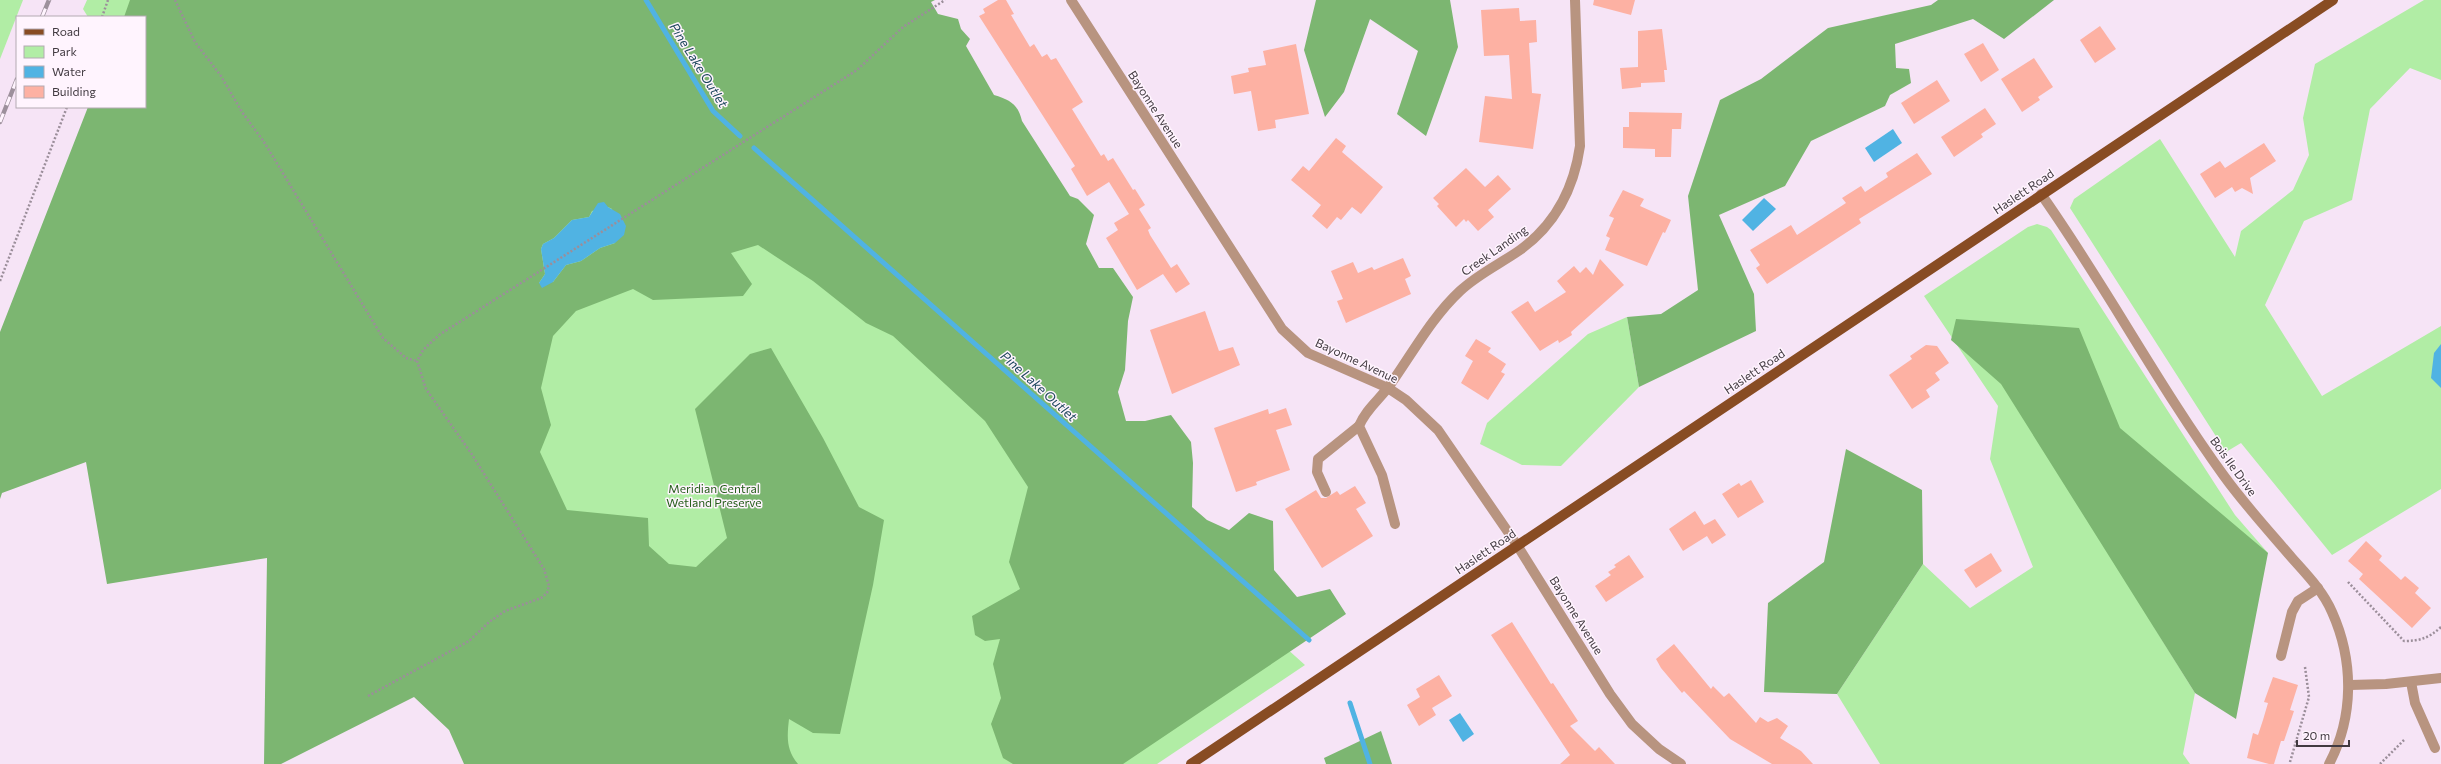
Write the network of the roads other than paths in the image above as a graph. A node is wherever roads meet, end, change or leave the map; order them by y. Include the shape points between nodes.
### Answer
1 (1071, 0) edge
2 (1575, 0) edge
3 (2333, 0) edge
4 (2041, 194) junction
5 (1388, 388) junction
6 (1359, 426) junction
7 (1326, 492) dead end
8 (1395, 524) dead end
9 (1517, 545) junction
10 (2318, 588) junction
11 (2281, 656) dead end
12 (2441, 678) edge
13 (2412, 682) junction
14 (2350, 685) junction
15 (2435, 748) dead end
16 (1191, 764) edge
17 (1681, 764) edge
18 (2329, 764) edge

1 - 5 street, Bayonne Avenue via 1282,328 1308,353
2 - 5 street, Creek Landing via 1580,146 1565,200 1555,216 1533,240 1475,279 1452,299
3 - 4 main road, Haslett Road
4 - 9 main road, Haslett Road
4 - 10 street, Bois Ile Drive via 2208,454 2239,497
5 - 6 street, Creek Landing via 1364,414
5 - 9 street, Bayonne Avenue via 1406,400 1438,430
6 - 7 street via 1318,459 1317,472
6 - 8 street via 1382,475
9 - 16 main road, Haslett Road
9 - 17 street, Bayonne Avenue via 1610,694 1632,724 1659,749
10 - 11 street via 2298,601 2292,612
10 - 14 street, Bois Ile Drive via 2332,611 2342,640
12 - 13 street
13 - 14 street
13 - 15 street via 2415,703
14 - 18 street, Bois Ile Drive via 2342,730

